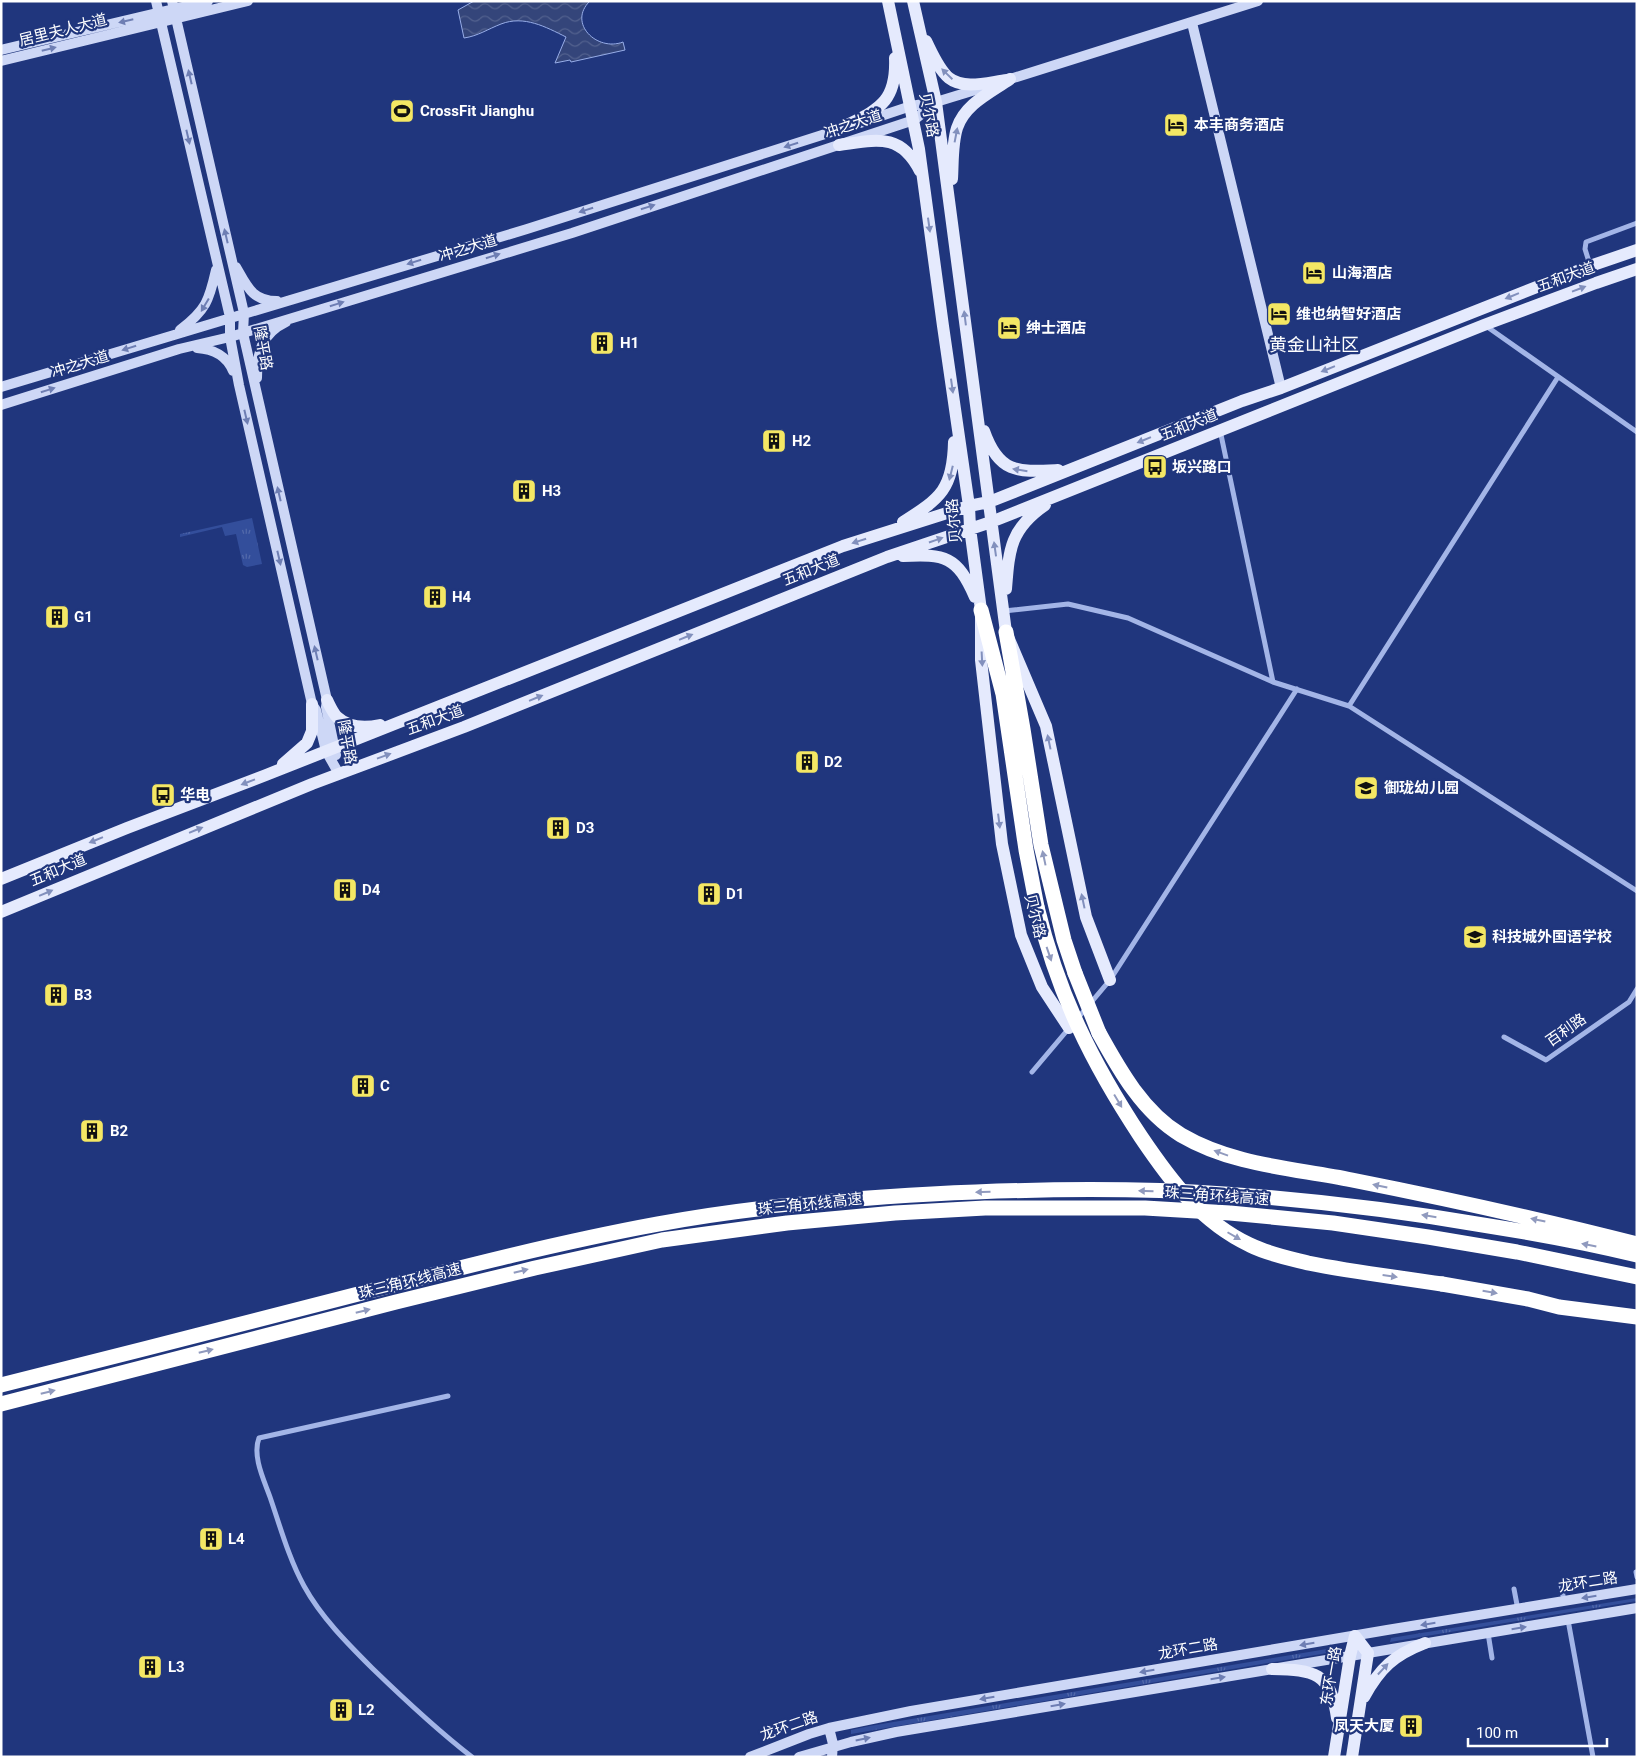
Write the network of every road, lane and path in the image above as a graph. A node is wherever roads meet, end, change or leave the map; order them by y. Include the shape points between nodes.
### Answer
1 (156, 1) edge
2 (208, 1) edge
3 (248, 1) edge
4 (888, 1) edge
5 (914, 1) edge
6 (1258, 1) edge
7 (174, 9) edge
8 (159, 17) junction
9 (1192, 23) junction
10 (920, 31) junction
11 (895, 33) junction
12 (1, 50) edge
13 (1, 61) edge
14 (1010, 79) junction
15 (936, 102) junction
16 (911, 106) junction
17 (914, 120) junction
18 (838, 130) junction
19 (839, 145) junction
20 (923, 176) junction
21 (950, 201) junction
22 (1637, 223) edge
23 (1637, 250) edge
24 (230, 256) junction
25 (218, 265) junction
26 (1590, 266) junction
27 (1637, 270) edge
28 (298, 297) junction
29 (244, 313) junction
30 (305, 313) junction
31 (230, 317) junction
32 (1484, 325) junction
33 (243, 333) junction
34 (175, 334) junction
35 (230, 337) junction
36 (179, 349) junction
37 (1558, 377) junction
38 (239, 385) junction
39 (1, 387) edge
40 (1281, 388) junction
41 (256, 394) junction
42 (1, 405) edge
43 (955, 407) junction
44 (977, 410) junction
45 (1220, 430) junction
46 (1637, 432) edge
47 (1068, 470) junction
48 (1065, 492) junction
49 (989, 502) junction
50 (969, 506) junction
51 (991, 522) junction
52 (970, 528) junction
53 (889, 531) junction
54 (887, 557) junction
55 (980, 610) junction
56 (1004, 611) junction
57 (1006, 632) junction
58 (1273, 682) junction
59 (1297, 689) junction
60 (326, 700) junction
61 (312, 704) junction
62 (1349, 706) junction
63 (395, 723) junction
64 (330, 749) junction
65 (338, 774) junction
66 (266, 775) junction
67 (1, 879) edge
68 (1637, 891) edge
69 (1, 912) edge
70 (1110, 980) junction
71 (1637, 989) edge
72 (1069, 1028) junction
73 (1504, 1036) dead end
74 (1032, 1072) dead end
75 (1637, 1244) edge
76 (1637, 1255) edge
77 (1637, 1276) edge
78 (1637, 1317) edge
79 (1, 1385) edge
80 (448, 1396) dead end
81 (1, 1404) edge
82 (1561, 1585) dead end
83 (1514, 1589) dead end
84 (1637, 1590) edge
85 (1564, 1602) junction
86 (1637, 1608) edge
87 (1518, 1610) junction
88 (1568, 1620) junction
89 (1488, 1633) junction
90 (1356, 1636) junction
91 (1425, 1643) junction
92 (1368, 1653) junction
93 (1350, 1656) junction
94 (1492, 1658) dead end
95 (1272, 1669) junction
96 (1359, 1711) junction
97 (828, 1728) junction
98 (1338, 1736) junction
99 (832, 1752) edge
100 (472, 1757) edge
101 (750, 1757) edge
102 (799, 1757) edge
103 (1334, 1757) edge
104 (1352, 1757) edge
105 (1593, 1757) edge

1 - 8 main road, 隆平路
2 - 7 main road, 居里夫人大道
3 - 7 main road, 居里夫人大道
4 - 11 main road, 贝尔路
5 - 10 main road, 贝尔路
6 - 9 main road, 冲之大道
7 - 8 main road, 居里夫人大道
24 -> 7 main road, 隆平路
8 -> 12 main road, 居里夫人大道
13 -> 8 main road, 居里夫人大道
8 -> 25 main road, 隆平路
9 - 14 main road, 冲之大道
9 - 40 main road
14 -> 10 main road via 964,84 949,78
10 - 15 main road, 贝尔路
11 - 16 main road, 贝尔路
11 - 18 main road via 896,71 886,101
14 - 15 main road, 冲之大道
21 -> 14 main road via 957,128 964,113
15 - 16 main road, 冲之大道
15 - 17 main road, 冲之大道
15 - 21 main road, 贝尔路
16 - 17 main road, 贝尔路
16 - 18 main road, 冲之大道
17 - 19 main road, 冲之大道
17 - 20 main road, 贝尔路
18 -> 28 main road, 冲之大道 via 527,229
19 - 20 main road via 880,140 898,145 914,159
30 -> 19 main road, 冲之大道 via 572,233
20 -> 43 main road, 贝尔路
44 -> 21 main road, 贝尔路
22 - 26 street via 1586,242
23 - 26 main road, 五和大道
24 - 28 main road via 250,292 262,299 275,301
24 - 29 main road, 隆平路
25 - 31 main road, 隆平路
25 -> 34 main road via 203,309
26 -> 40 main road, 五和大道
32 -> 27 main road, 五和大道 via 1596,282
28 - 29 main road, 冲之大道
29 - 31 main road, 冲之大道
29 - 33 main road, 隆平路
30 - 33 main road, 冲之大道
30 - 41 main road via 281,325 260,347
31 - 34 main road, 冲之大道
31 - 35 main road, 隆平路
32 - 37 street
32 - 45 main road, 五和大道
33 - 35 main road, 冲之大道
33 - 41 main road, 隆平路
34 -> 39 main road, 冲之大道
35 - 36 main road, 冲之大道
35 - 38 main road, 隆平路
36 - 38 main road via 200,348 220,355 229,362
42 -> 36 main road, 冲之大道
37 - 46 street
37 - 62 street
38 -> 61 main road, 隆平路
40 -> 47 main road, 五和大道 via 1242,400
60 -> 41 main road, 隆平路
43 - 50 main road, 贝尔路
43 -> 53 main road via 954,456 946,488 935,501
47 -> 44 main road via 1033,472 1010,468 989,445
44 - 49 main road, 贝尔路
45 - 48 main road, 五和大道
45 - 58 street
47 - 49 main road, 五和大道
48 - 51 main road, 五和大道
48 - 56 main road via 1033,513 1012,542
49 - 50 main road, 五和大道
49 - 51 main road, 贝尔路
50 - 52 main road, 贝尔路
50 - 53 main road, 五和大道
51 - 52 main road, 五和大道
56 -> 51 main road, 贝尔路
54 -> 52 main road, 五和大道
52 - 55 main road, 贝尔路
53 -> 63 main road, 五和大道 via 843,546
54 - 55 main road via 931,554 944,557 956,564 967,579
65 -> 54 main road, 五和大道 via 464,727
55 -> 72 main road, 贝尔路 via 981,660 1002,844 1021,935 1042,987
55 -> 78 highway, bridge via 1003,694 1037,907 1047,948 1083,1040 1106,1081 1173,1183 1195,1207 1222,1229 1278,1256 1559,1307
56 - 57 main road, 贝尔路
56 - 58 street via 1068,604 1128,618
70 -> 57 main road, 贝尔路 via 1086,918 1046,726
75 -> 57 highway, bridge via 1351,1180 1236,1159 1180,1134 1151,1110 1132,1087 1099,1033 1064,940 1041,845
58 - 59 street
59 - 62 street
59 - 70 street
60 - 63 main road via 337,717 348,724 368,727
60 - 64 main road, 隆平路
61 - 64 main road, 隆平路
61 - 66 main road via 312,731 307,743
62 - 68 street
63 - 64 main road, 五和大道
64 - 65 main road, 隆平路
64 - 66 main road, 五和大道
69 -> 65 main road, 五和大道
66 -> 67 main road, 五和大道
70 - 72 street
71 - 73 street, 百利路 via 1629,1002 1546,1060
72 - 74 street
76 -> 79 highway, 珠三角环线高速 via 1432,1216 1247,1195 1072,1190 880,1197 717,1214 529,1250
81 -> 77 highway, 珠三角环线高速 via 405,1300 662,1240 895,1213 985,1208 1145,1208 1230,1214 1333,1223 1428,1237
80 - 100 street via 259,1438 256,1446 261,1471 284,1537 304,1587 317,1607 394,1690
82 - 85 street
83 - 87 street
84 -> 85 main road, 龙环二路
85 - 87 main road, 龙环二路
86 - 88 main road
87 -> 90 main road, 龙环二路
89 -> 88 main road
88 - 105 street
89 - 91 main road
89 - 94 street
90 - 92 main road, 东环一路
90 - 93 main road, 东环一路
90 -> 97 main road, 龙环二路 via 921,1709
91 - 92 main road
96 -> 91 main road via 1378,1674 1387,1664
92 - 93 main road
92 - 96 main road
93 - 95 main road
93 - 98 main road, 东环一路
95 - 98 main road via 1304,1671 1325,1682 1332,1695
99 -> 95 main road via 896,1732
96 - 104 main road
97 - 99 main road
97 - 101 main road, 龙环二路
98 - 103 main road, 东环一路
99 - 102 main road

